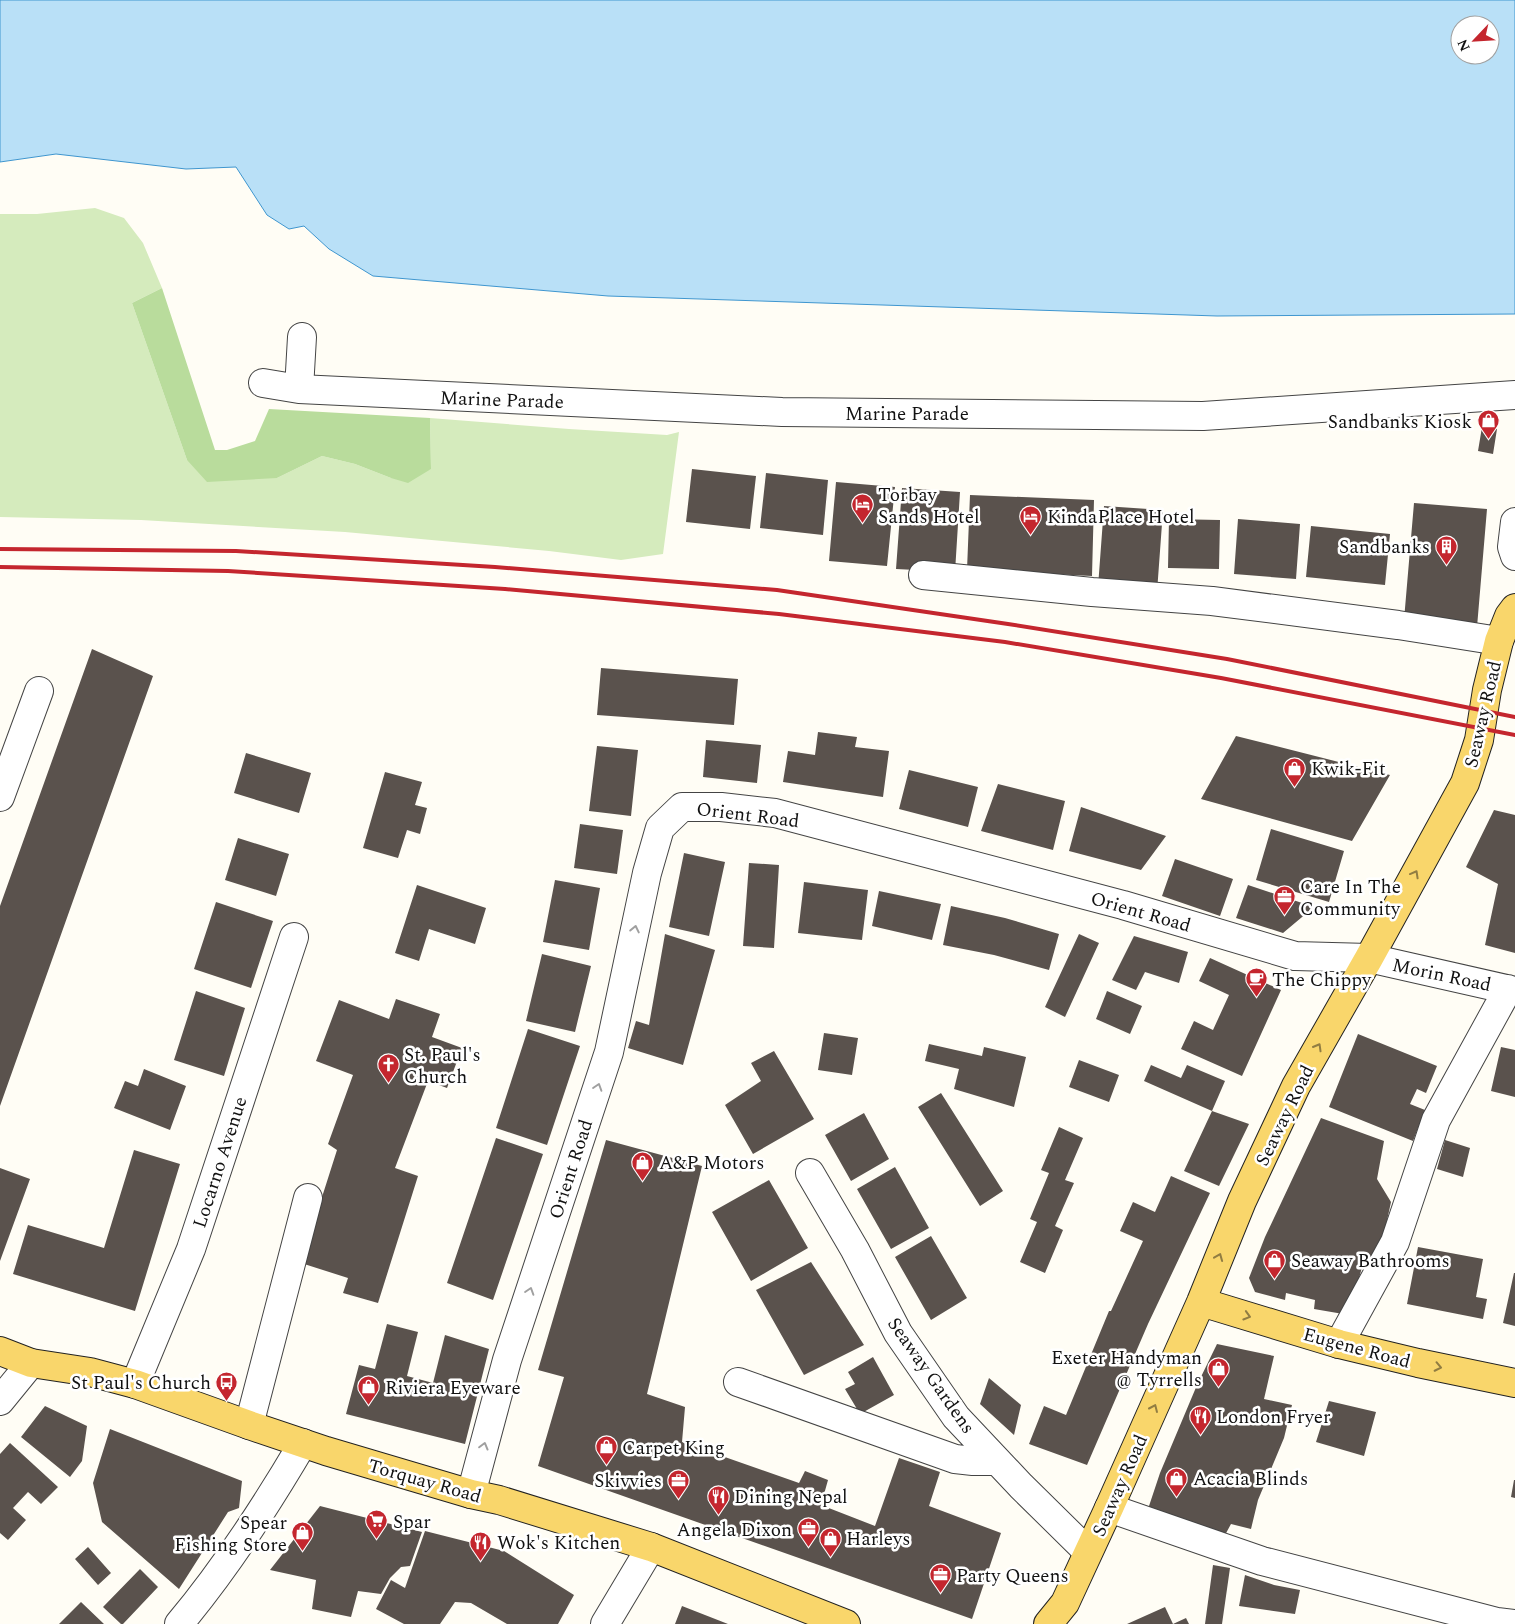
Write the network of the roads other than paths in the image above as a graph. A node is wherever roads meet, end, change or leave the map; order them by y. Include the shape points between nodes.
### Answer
1 (302, 337) dead end
2 (263, 382) dead end
3 (299, 388) junction
4 (1515, 395) edge
5 (1515, 522) edge
6 (1515, 556) edge
7 (923, 575) dead end
8 (1515, 608) edge
9 (1499, 641) junction
10 (39, 691) dead end
11 (0, 798) edge
12 (294, 938) dead end
13 (1369, 958) junction
14 (1512, 990) edge
15 (810, 1173) dead end
16 (308, 1198) dead end
17 (1201, 1302) junction
18 (1339, 1344) junction
19 (0, 1351) edge
20 (31, 1363) junction
21 (738, 1382) dead end
22 (1515, 1383) edge
23 (135, 1384) junction
24 (0, 1401) edge
25 (249, 1426) junction
26 (303, 1443) junction
27 (997, 1460) junction
28 (471, 1494) junction
29 (1109, 1508) junction
30 (651, 1547) junction
31 (1088, 1552) junction
32 (1069, 1613) edge
33 (179, 1624) edge
34 (605, 1624) edge
35 (846, 1624) edge
36 (1048, 1624) edge
37 (1515, 1624) edge

1 - 3 street
2 - 3 street, Marine Parade
3 - 4 street, Marine Parade via 782,412 1194,416
5 - 6 street via 1512,547
7 - 9 street via 1212,602
8 - 9 main road, Seaway Road
13 -> 9 main road, Seaway Road via 1465,783 1479,740
10 - 11 street
12 - 23 street, Locarno Avenue via 191,1249
13 - 14 street, Morin Road
17 -> 13 main road, Seaway Road via 1242,1201 1296,1086
28 -> 13 street, Orient Road via 507,1360 609,1052 647,872 660,828 682,807 721,807 775,814 1123,905 1296,956
14 - 18 street via 1436,1120 1396,1242
15 - 27 street, Seaway Gardens via 898,1333 956,1417
16 - 25 street
17 -> 18 main road, Eugene Road
29 -> 17 main road, Seaway Road
18 -> 22 main road, Eugene Road
19 - 20 main road, Torquay Road
20 - 23 main road, Torquay Road via 90,1372
20 - 24 street
21 - 27 street via 955,1458
23 - 25 main road, Torquay Road
25 - 26 main road, Torquay Road
26 - 28 main road, Torquay Road
26 - 33 street via 264,1508
27 - 31 street, Seaway Gardens
28 - 30 main road, Torquay Road
29 - 31 main road, Seaway Road
29 - 37 street via 1262,1561
30 - 34 street
30 - 35 main road, Torquay Road
31 - 32 main road, Seaway Road
32 - 36 main road, Seaway Road

